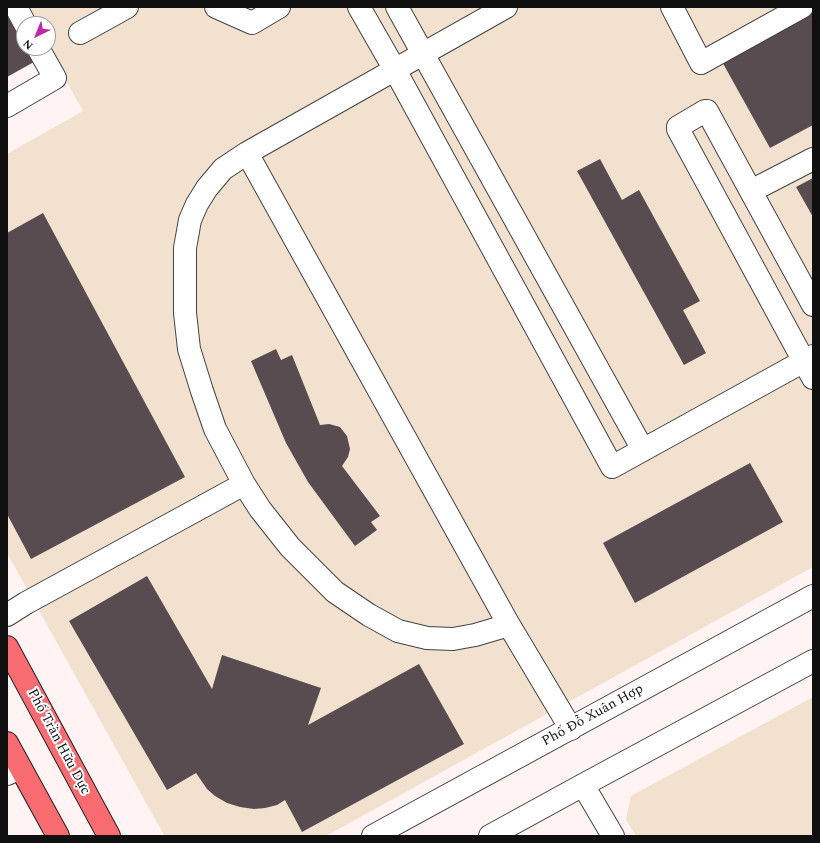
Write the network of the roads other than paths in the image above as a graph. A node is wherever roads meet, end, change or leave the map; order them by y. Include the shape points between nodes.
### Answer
1 (16, 7) edge
2 (127, 7) edge
3 (216, 7) edge
4 (279, 7) edge
5 (359, 7) edge
6 (397, 7) edge
7 (506, 7) edge
8 (672, 7) edge
9 (802, 7) edge
10 (474, 15) edge
11 (21, 16) edge
12 (80, 34) dead end
13 (422, 53) junction
14 (43, 56) edge
15 (395, 70) junction
16 (7, 106) edge
17 (247, 153) junction
18 (813, 159) edge
19 (751, 191) junction
20 (553, 288) junction
21 (524, 305) junction
22 (813, 305) edge
23 (566, 312) junction
24 (536, 328) junction
25 (810, 365) edge
26 (643, 450) junction
27 (244, 484) junction
28 (813, 596) edge
29 (7, 615) edge
30 (509, 625) junction
31 (7, 647) edge
32 (813, 661) edge
33 (571, 729) junction
34 (7, 743) edge
35 (14, 771) edge
36 (583, 784) junction
37 (58, 836) edge
38 (109, 836) edge
39 (374, 836) edge
40 (490, 836) edge
41 (613, 836) edge

1 - 11 street
2 - 12 street
3 - 4 street via 252,23
5 - 15 street
6 - 13 street
7 - 10 street
8 - 9 street via 701,63
10 - 13 street
13 - 15 street
13 - 20 street
14 - 16 street via 55,78
15 - 17 street
15 - 21 street
17 - 27 street via 223,169 196,204 185,248 185,313 189,349 215,429
17 - 30 street
18 - 19 street
19 - 22 street
19 - 25 street via 707,111 678,127
20 - 21 street
20 - 23 street
21 - 24 street
23 - 24 street
23 - 26 street
24 - 26 street via 612,467
25 - 26 street
27 - 29 street
27 - 30 street via 290,548 335,592 369,616 398,631 427,638 452,639
28 - 33 street, Phố Đỗ Xuân Hợp
30 - 33 street
31 - 38 main road, Phố Trần Hữu Dực
32 - 36 street
33 - 39 street, Phố Đỗ Xuân Hợp
34 - 35 main road
35 - 37 main road
36 - 40 street
36 - 41 street

